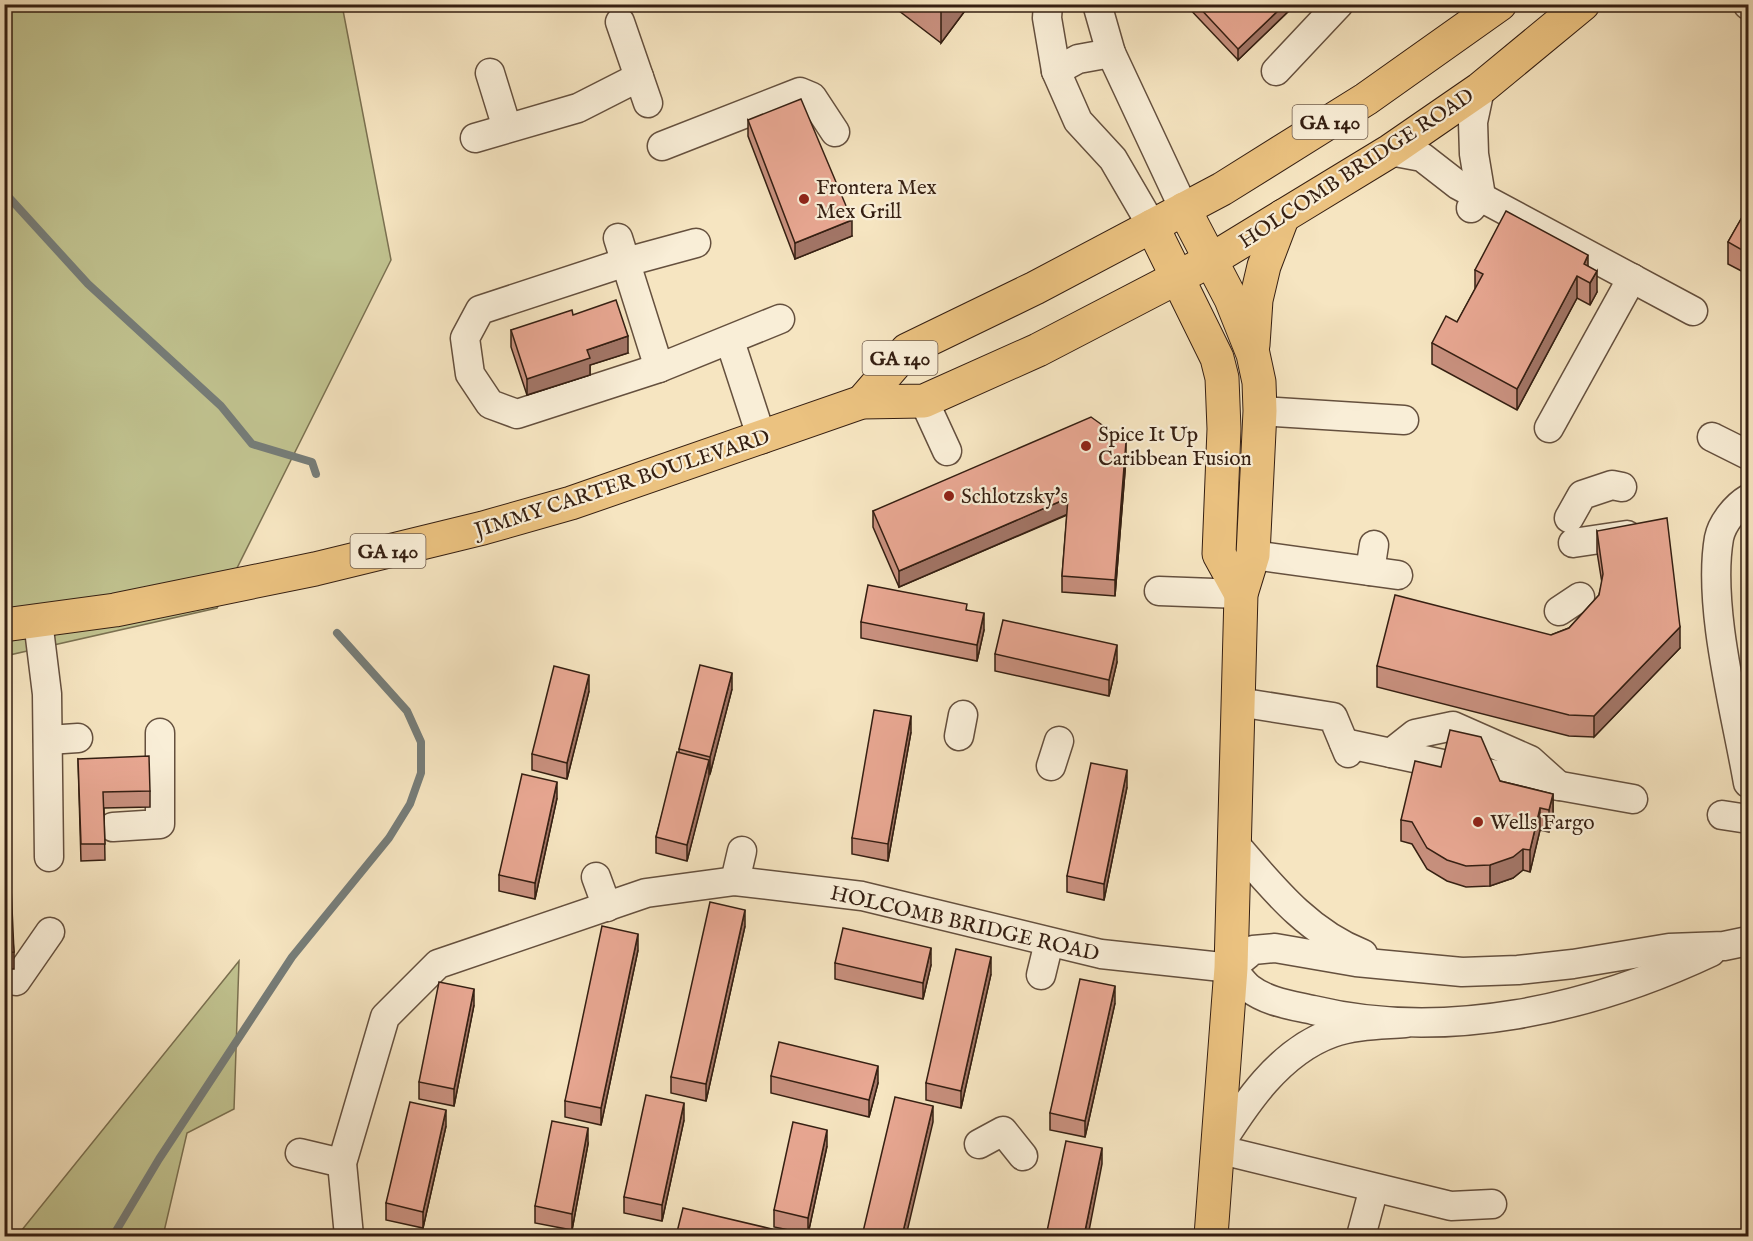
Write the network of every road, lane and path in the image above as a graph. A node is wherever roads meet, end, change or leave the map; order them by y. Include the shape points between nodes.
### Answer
1 (1048, 4) edge
2 (1097, 4) edge
3 (1339, 4) edge
4 (1500, 4) edge
5 (1583, 4) edge
6 (620, 22) dead end
7 (1111, 53) junction
8 (1056, 71) junction
9 (1276, 71) dead end
10 (490, 73) dead end
11 (1480, 89) junction
12 (507, 128) junction
13 (835, 132) dead end
14 (476, 138) dead end
15 (662, 146) dead end
16 (1390, 151) junction
17 (1475, 203) junction
18 (1184, 209) junction
19 (1282, 216) junction
20 (1152, 226) junction
21 (696, 243) dead end
22 (622, 250) junction
23 (1211, 260) junction
24 (1179, 277) junction
25 (1632, 278) junction
26 (1693, 311) dead end
27 (780, 319) dead end
28 (730, 341) junction
29 (1253, 354) junction
30 (658, 368) junction
31 (924, 401) junction
32 (862, 402) junction
33 (1260, 411) junction
34 (1404, 420) dead end
35 (1549, 428) dead end
36 (1712, 437) dead end
37 (762, 439) junction
38 (946, 451) dead end
39 (1749, 455) edge
40 (1622, 487) dead end
41 (1749, 499) edge
42 (1627, 535) edge
43 (1253, 555) junction
44 (1398, 575) dead end
45 (1159, 591) dead end
46 (1241, 594) junction
47 (38, 621) junction
48 (4, 625) edge
49 (1238, 702) junction
50 (160, 733) dead end
51 (78, 738) dead end
52 (48, 740) junction
53 (1391, 753) junction
54 (1447, 765) edge
55 (1487, 773) edge
56 (1749, 783) edge
57 (1558, 786) junction
58 (1633, 800) dead end
59 (113, 827) dead end
60 (1234, 843) junction
61 (742, 852) dead end
62 (49, 857) dead end
63 (596, 877) dead end
64 (735, 880) junction
65 (607, 907) junction
66 (50, 932) dead end
67 (1050, 942) junction
68 (1736, 943) edge
69 (1405, 967) junction
70 (1231, 968) junction
71 (1041, 975) dead end
72 (16, 981) dead end
73 (1405, 1023) junction
74 (979, 1144) dead end
75 (1217, 1149) junction
76 (300, 1153) dead end
77 (1023, 1156) dead end
78 (342, 1163) junction
79 (1374, 1188) junction
80 (1492, 1204) dead end
81 (349, 1236) edge
82 (1211, 1236) edge
83 (1361, 1236) edge

1 - 8 street
2 - 7 street
3 - 9 street
4 - 18 main road, GA 140 via 1366,99
5 - 11 main road, HOLCOMB BRIDGE ROAD / GA 140
6 - 12 street via 643,90
7 - 8 street via 1078,59
7 - 18 street
8 - 20 street via 1078,121 1113,159
10 - 12 street
11 - 16 main road, HOLCOMB BRIDGE ROAD / GA 140
11 - 17 street via 1473,122
12 - 14 street
13 - 15 street via 812,97 800,92
16 - 17 street via 1422,157
16 - 19 main road, HOLCOMB BRIDGE ROAD / GA 140
17 - 25 street via 1554,221
18 - 20 main road, GA 140
18 - 23 main road
19 - 23 main road, HOLCOMB BRIDGE ROAD / GA 140
19 - 29 main road via 1256,300
20 - 24 main road
20 - 32 main road, GA 140 via 907,350
21 - 22 street
22 - 30 street
22 - 30 street via 528,294 480,310 465,338 470,374 489,404 517,414
23 - 24 main road, JIMMY CARTER BOULEVARD / GA 140
23 - 29 main road
24 - 31 main road, JIMMY CARTER BOULEVARD / GA 140 via 1038,350
24 - 46 main road via 1217,358 1222,378 1219,554
25 - 26 street
25 - 35 street
27 - 28 street
28 - 30 street
28 - 37 street
29 - 33 main road
31 - 32 main road, JIMMY CARTER BOULEVARD / GA 140
31 - 38 street
32 - 37 main road, JIMMY CARTER BOULEVARD / GA 140
33 - 34 street via 1364,409
33 - 43 main road
36 - 39 street
37 - 47 main road, JIMMY CARTER BOULEVARD / GA 140 via 483,528 195,595
40 - 42 street via 1612,485 1582,495 1571,531
41 - 56 street via 1737,505 1719,536 1716,588
43 - 44 street via 1372,558
43 - 46 main road
45 - 46 street
46 - 49 main road
47 - 48 main road, JIMMY CARTER BOULEVARD / GA 140
47 - 52 street
49 - 53 street via 1333,717 1346,748
49 - 60 main road
50 - 59 street via 160,824
51 - 52 street
52 - 62 street
53 - 54 street
53 - 57 street via 1415,735 1453,726 1530,760
55 - 57 street
57 - 58 street
60 - 69 street via 1307,922 1339,944
60 - 70 main road
61 - 64 street
63 - 65 street
64 - 65 street, HOLCOMB BRIDGE ROAD via 646,893
64 - 67 street, HOLCOMB BRIDGE ROAD via 862,896
65 - 78 street, HOLCOMB BRIDGE ROAD via 438,964 385,1017
66 - 72 street
67 - 70 street, HOLCOMB BRIDGE ROAD via 1101,954
67 - 71 street
68 - 69 street via 1669,948 1518,970 1462,972
68 - 73 street via 1672,970 1520,1014
69 - 70 street via 1275,948 1253,950
70 - 73 street via 1250,988 1272,1001 1342,1017
70 - 75 main road
73 - 75 street via 1332,1033 1306,1046 1244,1105
74 - 77 street via 1003,1131
75 - 79 street
75 - 82 main road
76 - 78 street
78 - 81 street, HOLCOMB BRIDGE ROAD
79 - 80 street via 1451,1206
79 - 83 street

